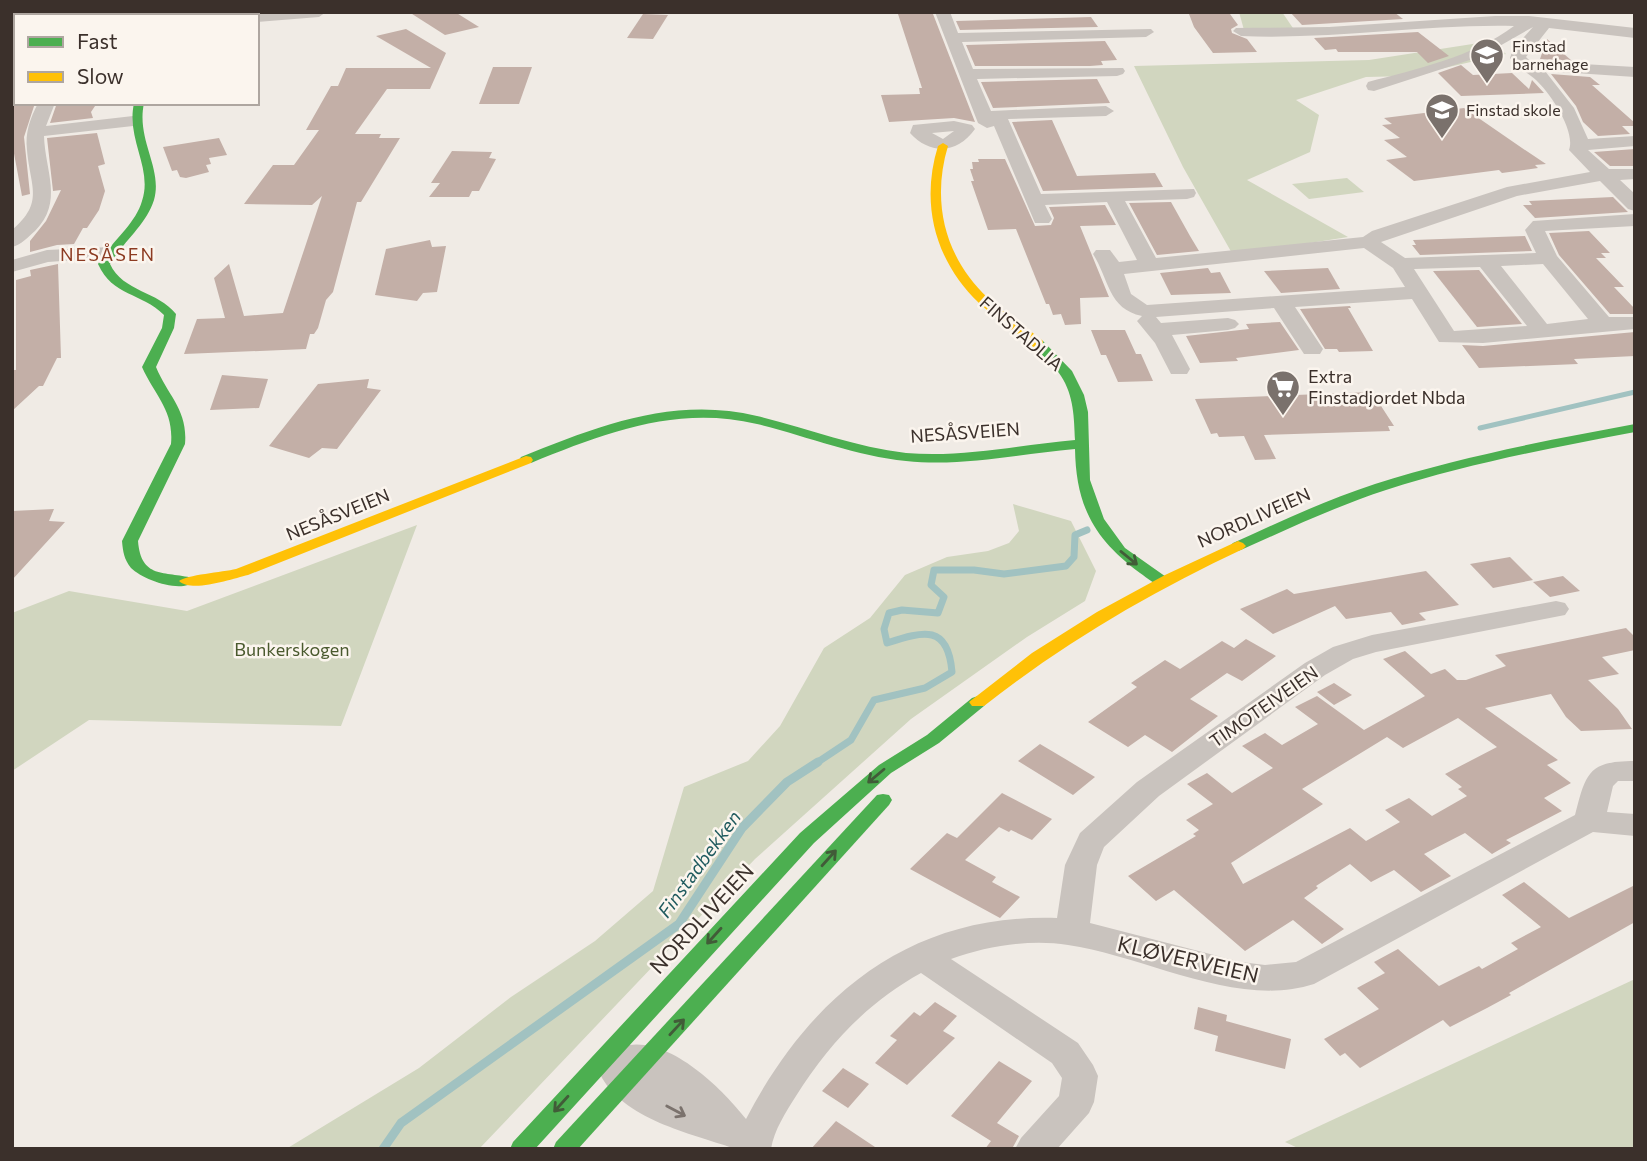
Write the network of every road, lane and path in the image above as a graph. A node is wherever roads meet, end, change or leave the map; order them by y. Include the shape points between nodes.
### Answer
1 (144, 12) edge
2 (319, 12) edge
3 (942, 12) edge
4 (1234, 12) edge
5 (168, 14) edge
6 (259, 17) edge
7 (1289, 18) dead end
8 (1540, 19) edge
9 (1241, 31) junction
10 (1146, 32) dead end
11 (1302, 33) junction
12 (1635, 33) edge
13 (952, 38) junction
14 (1248, 50) dead end
15 (1525, 65) junction
16 (1117, 71) dead end
17 (1635, 72) edge
18 (967, 74) junction
19 (1374, 86) dead end
20 (46, 105) edge
21 (138, 105) edge
22 (1106, 111) dead end
23 (133, 121) junction
24 (993, 121) junction
25 (966, 129) junction
26 (35, 132) junction
27 (1635, 141) edge
28 (1580, 145) junction
29 (943, 146) junction
30 (1635, 174) edge
31 (1604, 175) junction
32 (1187, 193) dead end
33 (1113, 196) junction
34 (1034, 200) junction
35 (1635, 205) edge
36 (1042, 219) dead end
37 (1635, 220) edge
38 (12, 241) edge
39 (1368, 242) junction
40 (110, 253) junction
41 (1548, 258) junction
42 (1487, 262) junction
43 (15, 263) edge
44 (1401, 264) junction
45 (1150, 266) junction
46 (1419, 292) junction
47 (1285, 309) junction
48 (1137, 310) junction
49 (1635, 323) edge
50 (1603, 324) junction
51 (1541, 329) junction
52 (1158, 330) junction
53 (1312, 349) dead end
54 (1178, 369) dead end
55 (1635, 428) edge
56 (1081, 444) junction
57 (1104, 526) junction
58 (1133, 541) dead end
59 (1170, 558) dead end
60 (1188, 568) junction
61 (1163, 582) junction
62 (1556, 609) dead end
63 (933, 739) junction
64 (1635, 771) edge
65 (1589, 821) junction
66 (1635, 825) edge
67 (1073, 933) junction
68 (920, 955) junction
69 (626, 1066) junction
70 (746, 1139) edge
71 (521, 1149) edge
72 (564, 1149) edge
73 (1034, 1149) edge

1 - 5 street
2 - 6 street
3 - 13 street
4 - 9 street
7 - 11 street
8 - 11 street
8 - 12 street
8 - 15 street via 1533,39 1518,52
8 - 19 street via 1447,63
9 - 11 street
9 - 14 street
10 - 13 street
13 - 18 street
15 - 17 street
15 - 28 street via 1558,96
16 - 18 street
18 - 24 street
20 - 26 street
21 - 23 street
22 - 24 street via 997,114
23 - 26 street
23 - 40 street via 149,195 137,221
24 - 25 street
24 - 34 street
25 - 29 street
25 - 29 street via 919,129
26 - 38 street via 42,204 37,217
27 - 28 street
28 - 31 street via 1578,150
29 - 56 street, FINSTADLIA via 934,171 934,207 957,272 984,302 1064,369 1079,400
30 - 31 street
31 - 35 street
31 - 39 street via 1514,191
32 - 33 street
33 - 34 street
33 - 45 street
34 - 36 street
37 - 41 street via 1540,225 1535,229
39 - 44 street
39 - 45 street
40 - 43 street via 54,255
40 - 56 street, NESÅSVEIEN via 104,264 109,278 157,301 170,314 149,367 183,428 129,550 142,570 160,578 203,580 242,572 614,425 657,413 731,413 852,447 915,458
41 - 42 street
41 - 50 street
42 - 44 street
42 - 51 street
44 - 46 street
45 - 48 street via 1108,262 1116,287
46 - 47 street
46 - 51 street via 1447,337
47 - 48 street
47 - 52 street
47 - 53 street
48 - 52 street
49 - 50 street
50 - 51 street
52 - 54 street
55 - 60 street, NORDLIVEIEN via 1513,451 1379,488 1281,525
56 - 57 street, FINSTADLIA via 1084,487
57 - 58 street
57 -> 61 street, FINSTADLIA via 1120,551
59 - 60 street
60 - 61 street, NORDLIVEIEN
61 - 63 street, NORDLIVEIEN via 1027,665
62 - 67 street, TIMOTEIVEIEN via 1372,644 1315,669 1148,789 1091,841 1081,865
69 -> 63 street, NORDLIVEIEN via 899,783
63 -> 69 street, NORDLIVEIEN via 885,769 807,838
64 - 65 street via 1611,771 1599,781
65 - 66 street
65 - 67 street, KLØVERVEIEN via 1302,975 1264,978 1221,971
67 - 68 street, KLØVERVEIEN via 978,936
68 - 70 street, KLØVERVEIEN via 866,988 822,1030
68 - 73 street via 1065,1053 1080,1076 1076,1102
69 - 70 street, KLØVERVEIEN via 692,1119
69 -> 71 street, NORDLIVEIEN
69 - 72 street, NORDLIVEIEN

